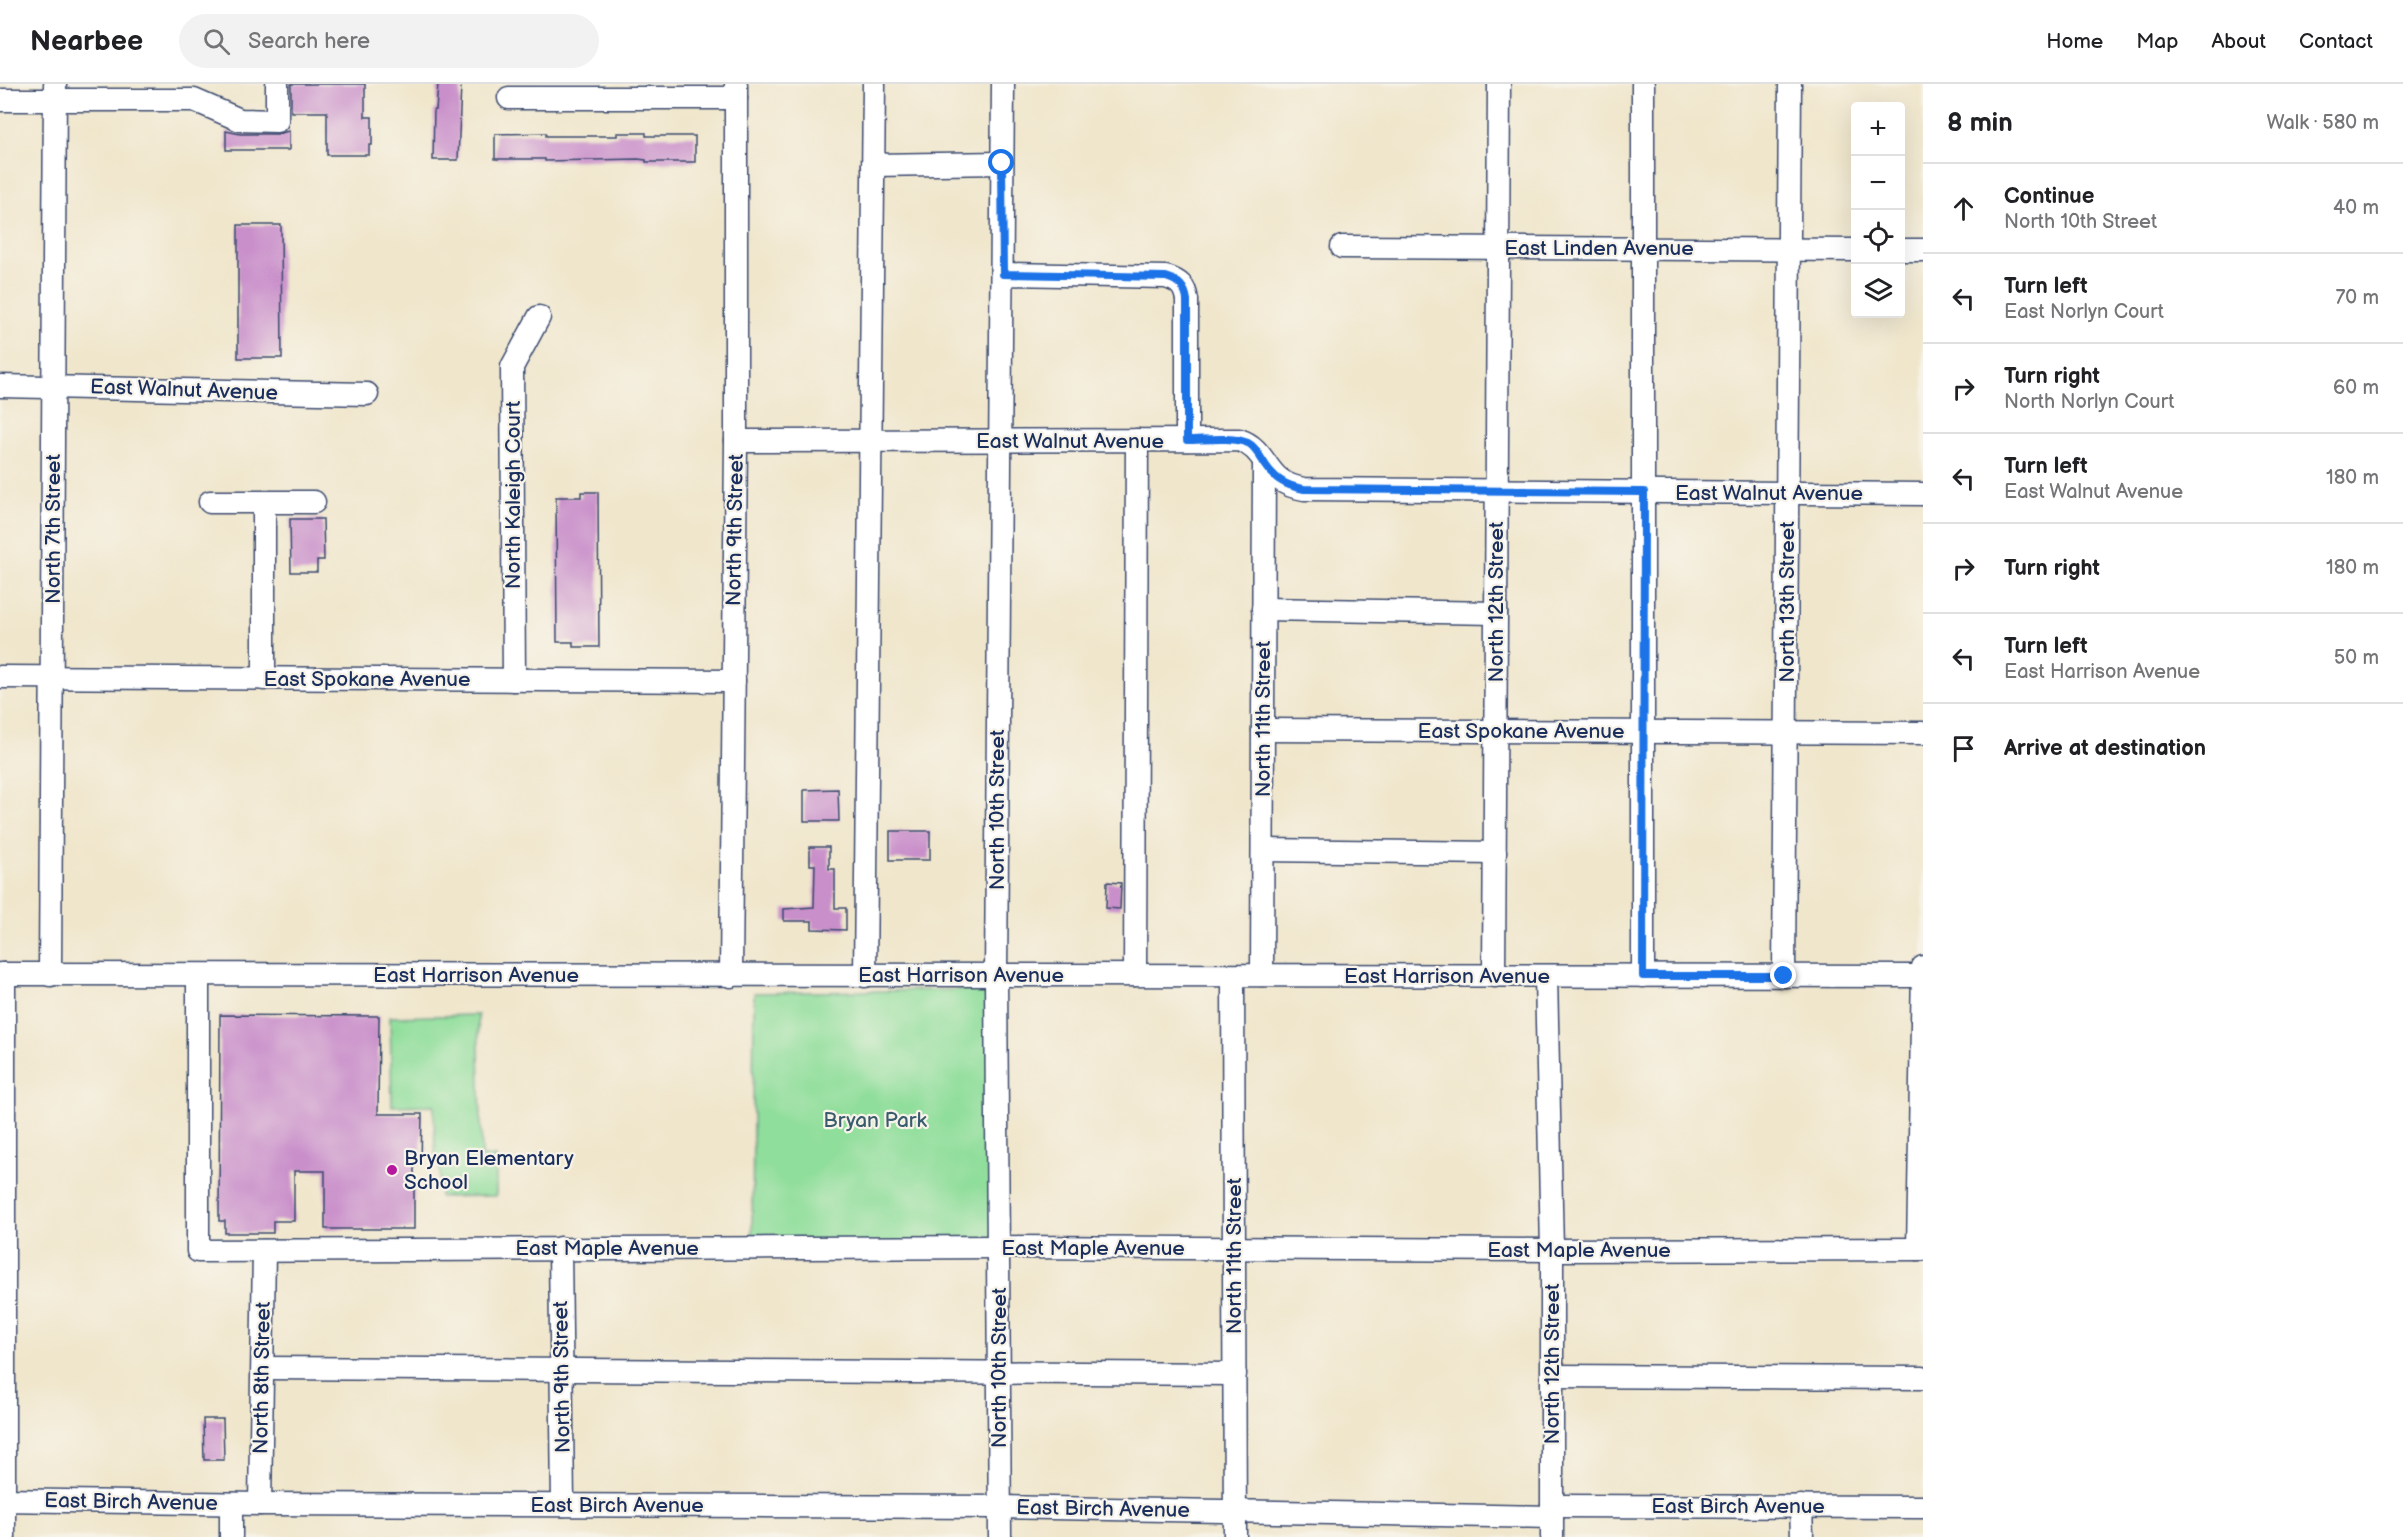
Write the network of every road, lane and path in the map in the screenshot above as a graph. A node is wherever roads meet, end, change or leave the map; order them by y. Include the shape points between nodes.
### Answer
1 (277, 84) edge
2 (874, 84) edge
3 (1003, 84) edge
4 (1499, 84) edge
5 (1643, 84) edge
6 (1790, 84) edge
7 (575, 91) edge
8 (736, 91) edge
9 (55, 92) edge
10 (508, 98) dead end
11 (0, 100) edge
12 (1002, 163) junction
13 (873, 165) junction
14 (1342, 247) dead end
15 (1498, 248) junction
16 (1642, 248) junction
17 (1789, 249) junction
18 (1851, 250) edge
19 (1905, 250) edge
20 (1923, 250) edge
21 (1003, 274) junction
22 (539, 317) dead end
23 (0, 386) edge
24 (54, 386) junction
25 (367, 394) dead end
26 (1137, 440) junction
27 (1187, 440) junction
28 (736, 441) junction
29 (870, 441) junction
30 (1000, 441) junction
31 (1264, 464) junction
32 (1497, 490) junction
33 (1644, 492) junction
34 (1787, 493) junction
35 (1923, 494) edge
36 (210, 502) dead end
37 (314, 502) dead end
38 (264, 503) junction
39 (1263, 609) junction
40 (1496, 613) junction
41 (0, 677) edge
42 (52, 678) junction
43 (264, 679) junction
44 (514, 680) junction
45 (734, 681) junction
46 (1263, 730) junction
47 (1495, 731) junction
48 (1642, 732) junction
49 (1786, 732) junction
50 (1923, 733) edge
51 (1263, 850) junction
52 (1495, 853) junction
53 (1923, 967) edge
54 (2, 974) edge
55 (50, 975) junction
56 (198, 975) junction
57 (1135, 975) junction
58 (1262, 975) junction
59 (731, 976) junction
60 (865, 976) junction
61 (996, 976) junction
62 (1233, 976) junction
63 (1494, 976) junction
64 (1546, 976) junction
65 (1643, 976) junction
66 (1784, 976) junction
67 (1923, 976) edge
68 (3, 1232) edge
69 (999, 1247) junction
70 (560, 1248) junction
71 (1234, 1249) junction
72 (1921, 1249) edge
73 (1552, 1250) junction
74 (264, 1251) junction
75 (262, 1368) junction
76 (561, 1370) junction
77 (999, 1372) junction
78 (1235, 1374) junction
79 (1552, 1376) junction
80 (1923, 1378) edge
81 (2, 1500) edge
82 (231, 1504) junction
83 (260, 1504) junction
84 (563, 1505) junction
85 (1801, 1506) junction
86 (1000, 1507) junction
87 (1923, 1507) edge
88 (1235, 1512) junction
89 (1552, 1520) edge
90 (4, 1537) edge
91 (231, 1537) edge
92 (1000, 1537) edge
93 (1235, 1537) edge
94 (1802, 1537) edge

1 - 9 street via 277,121 240,120 200,102
2 - 13 street
3 - 12 street, North 10th Street
4 - 15 street, North 12th Street
5 - 16 street
6 - 17 street, North 13th Street
7 - 8 street
7 - 10 street
8 - 28 street, North 9th Street
9 - 11 street
9 - 24 street, North 7th Street
12 - 13 street
12 - 21 street, North 10th Street
13 - 29 street
14 - 15 street, East Linden Avenue
15 - 16 street, East Linden Avenue
15 - 32 street, North 12th Street
16 - 17 street, East Linden Avenue
16 - 33 street
17 - 18 street, East Linden Avenue
17 - 34 street, North 13th Street
19 - 20 street
21 - 27 street via 1166,277 1183,286 1187,300
21 - 30 street, North 10th Street
22 - 44 street, North Kaleigh Court via 512,367
23 - 24 street, East Walnut Avenue
24 - 25 street, East Walnut Avenue
24 - 42 street, North 7th Street
26 - 27 street, East Walnut Avenue
26 - 30 street, East Walnut Avenue
26 - 57 street
27 - 31 street, East Walnut Avenue via 1239,440 1256,449
28 - 29 street, East Walnut Avenue
28 - 45 street, North 9th Street
29 - 30 street, East Walnut Avenue
29 - 60 street
30 - 61 street, North 10th Street
31 - 32 street, East Walnut Avenue via 1280,482 1304,489
31 - 39 street, North 11th Street
32 - 33 street, East Walnut Avenue
32 - 40 street, North 12th Street
33 - 34 street, East Walnut Avenue
33 - 48 street
34 - 35 street, East Walnut Avenue
34 - 49 street, North 13th Street
36 - 38 street
37 - 38 street
38 - 43 street
39 - 40 street
39 - 46 street, North 11th Street
40 - 47 street, North 12th Street
41 - 42 street, East Spokane Avenue
42 - 43 street, East Spokane Avenue
42 - 55 street, North 7th Street
43 - 44 street, East Spokane Avenue
44 - 45 street, East Spokane Avenue
45 - 59 street, North 9th Street
46 - 47 street, East Spokane Avenue
46 - 51 street, North 11th Street
47 - 48 street, East Spokane Avenue
47 - 52 street, North 12th Street
48 - 49 street, East Spokane Avenue
48 - 65 street
49 - 50 street, East Spokane Avenue
49 - 66 street, North 13th Street
51 - 52 street
51 - 58 street, North 11th Street
52 - 63 street, North 12th Street
53 - 67 street
54 - 55 street, East Harrison Avenue
54 - 68 street
55 - 56 street, East Harrison Avenue
56 - 59 street, East Harrison Avenue
56 - 74 street, East Maple Avenue via 198,1251
57 - 61 street, East Harrison Avenue
57 - 62 street, East Harrison Avenue
58 - 62 street, East Harrison Avenue
58 - 63 street, East Harrison Avenue
59 - 60 street, East Harrison Avenue
60 - 61 street, East Harrison Avenue
61 - 69 street, North 10th Street
62 - 71 street, North 11th Street
63 - 64 street, East Harrison Avenue
64 - 65 street, East Harrison Avenue
64 - 73 street, North 12th Street
65 - 66 street, East Harrison Avenue
66 - 67 street, East Harrison Avenue
67 - 72 street
68 - 81 street
69 - 70 street, East Maple Avenue
69 - 71 street, East Maple Avenue
69 - 77 street, North 10th Street
70 - 74 street, East Maple Avenue
70 - 76 street, North 9th Street
71 - 73 street, East Maple Avenue
71 - 78 street, North 11th Street
72 - 73 street, East Maple Avenue
73 - 79 street, North 12th Street
74 - 75 street, North 8th Street
75 - 76 street
75 - 83 street, North 8th Street
76 - 77 street
76 - 84 street, North 9th Street
77 - 78 street
77 - 86 street, North 10th Street
78 - 88 street, North 11th Street
79 - 80 street
79 - 89 street, North 12th Street
81 - 82 street, East Birch Avenue
81 - 90 street
82 - 83 street, East Birch Avenue
82 - 91 street
83 - 84 street, East Birch Avenue
84 - 86 street, East Birch Avenue
85 - 87 street, East Birch Avenue
85 - 89 street, East Birch Avenue
85 - 94 street
86 - 88 street, East Birch Avenue
86 - 92 street, North 10th Street
88 - 89 street, East Birch Avenue
88 - 93 street, North 11th Street

